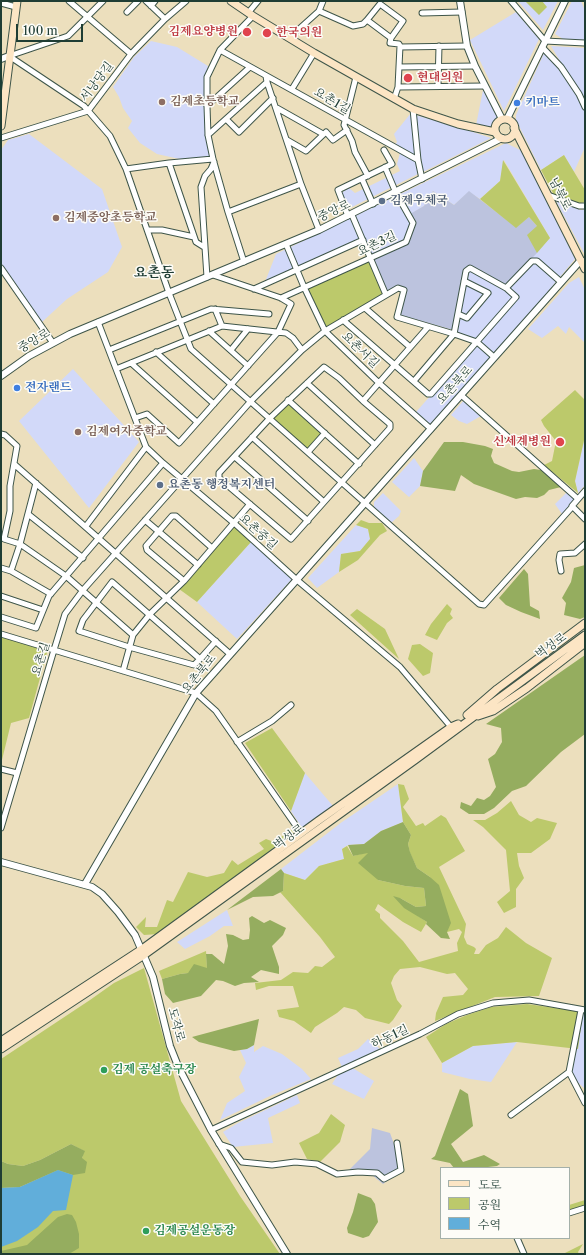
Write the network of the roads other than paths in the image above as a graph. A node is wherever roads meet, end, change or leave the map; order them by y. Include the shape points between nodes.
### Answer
1 (69, 1) edge
2 (103, 1) edge
3 (138, 1) edge
4 (146, 1) edge
5 (155, 1) edge
6 (186, 1) edge
7 (231, 1) edge
8 (258, 1) edge
9 (323, 1) edge
10 (460, 1) edge
11 (511, 1) edge
12 (565, 1) edge
13 (1, 3) edge
14 (16, 4) edge
15 (151, 6) junction
16 (320, 11) junction
17 (127, 12) dead end
18 (462, 12) junction
19 (422, 13) dead end
20 (250, 15) junction
21 (87, 17) junction
22 (166, 19) junction
23 (367, 20) junction
24 (288, 38) junction
25 (391, 38) junction
26 (585, 43) edge
27 (544, 44) junction
28 (439, 46) junction
29 (467, 46) junction
30 (400, 47) junction
31 (220, 50) junction
32 (131, 54) junction
33 (314, 54) junction
34 (9, 56) junction
35 (1, 59) edge
36 (439, 66) junction
37 (475, 66) junction
38 (250, 67) junction
39 (399, 67) junction
40 (266, 76) junction
41 (356, 77) junction
42 (267, 82) junction
43 (438, 86) junction
44 (485, 86) junction
45 (398, 87) junction
46 (292, 89) junction
47 (272, 98) junction
48 (394, 99) junction
49 (207, 106) junction
50 (585, 107) edge
51 (277, 108) junction
52 (412, 109) junction
53 (88, 111) junction
54 (226, 119) junction
55 (504, 119) junction
56 (344, 120) junction
57 (1, 126) edge
58 (514, 128) junction
59 (347, 130) junction
60 (495, 132) junction
61 (324, 133) junction
62 (208, 135) junction
63 (1, 138) edge
64 (502, 138) junction
65 (287, 140) junction
66 (384, 150) dead end
67 (214, 160) junction
68 (418, 160) junction
69 (169, 163) junction
70 (385, 167) junction
71 (126, 170) junction
72 (368, 176) junction
73 (362, 179) junction
74 (422, 179) junction
75 (302, 184) junction
76 (396, 193) junction
77 (548, 195) junction
78 (373, 204) junction
79 (585, 206) edge
80 (228, 212) junction
81 (350, 215) junction
82 (148, 230) junction
83 (319, 230) junction
84 (194, 237) junction
85 (363, 240) junction
86 (286, 244) junction
87 (204, 247) junction
88 (371, 258) junction
89 (581, 260) junction
90 (244, 262) junction
91 (585, 267) edge
92 (1, 268) edge
93 (297, 270) junction
94 (210, 276) junction
95 (464, 281) junction
96 (561, 282) junction
97 (304, 288) junction
98 (506, 288) junction
99 (254, 289) junction
100 (170, 293) junction
101 (386, 295) junction
102 (282, 298) junction
103 (365, 308) junction
104 (215, 309) junction
105 (269, 314) dead end
106 (458, 314) junction
107 (343, 320) junction
108 (180, 321) junction
109 (98, 322) junction
110 (222, 326) junction
111 (428, 327) junction
112 (248, 329) junction
113 (209, 331) junction
114 (325, 331) junction
115 (278, 332) junction
116 (454, 334) junction
117 (187, 340) junction
118 (477, 342) junction
119 (53, 344) junction
120 (410, 347) junction
121 (108, 350) junction
122 (231, 350) junction
123 (302, 350) junction
124 (156, 352) junction
125 (494, 357) junction
126 (131, 363) junction
127 (395, 365) junction
128 (248, 366) junction
129 (116, 369) junction
130 (1, 376) edge
131 (414, 381) junction
132 (307, 383) junction
133 (379, 383) junction
134 (231, 384) junction
135 (461, 395) junction
136 (288, 400) junction
137 (363, 401) junction
138 (251, 402) junction
139 (214, 404) junction
140 (135, 418) junction
141 (270, 418) junction
142 (197, 422) junction
143 (431, 428) junction
144 (325, 433) junction
145 (1, 434) edge
146 (252, 437) junction
147 (375, 445) junction
148 (146, 447) junction
149 (308, 452) junction
150 (235, 457) junction
151 (163, 463) junction
152 (14, 464) junction
153 (359, 464) junction
154 (182, 478) junction
155 (36, 483) junction
156 (342, 483) junction
157 (585, 491) edge
158 (578, 499) junction
159 (324, 502) junction
160 (364, 502) junction
161 (250, 504) junction
162 (573, 506) junction
163 (28, 514) junction
164 (585, 519) edge
165 (145, 520) junction
166 (308, 521) junction
167 (234, 523) junction
168 (86, 526) junction
169 (158, 531) junction
170 (99, 539) junction
171 (20, 544) junction
172 (585, 544) edge
173 (212, 548) junction
174 (116, 553) junction
175 (83, 558) junction
176 (198, 565) junction
177 (1, 568) edge
178 (11, 570) junction
179 (561, 571) dead end
180 (66, 576) junction
181 (297, 580) junction
182 (184, 581) junction
183 (83, 590) junction
184 (51, 594) junction
185 (1, 596) edge
186 (166, 597) junction
187 (96, 602) junction
188 (43, 610) junction
189 (150, 614) junction
190 (1, 618) edge
191 (585, 623) edge
192 (585, 630) edge
193 (1, 634) edge
194 (133, 634) junction
195 (585, 635) edge
196 (216, 641) junction
197 (585, 643) edge
198 (129, 647) junction
199 (54, 650) junction
200 (230, 654) junction
201 (200, 659) junction
202 (123, 671) junction
203 (196, 693) junction
204 (291, 705) dead end
205 (468, 720) junction
206 (454, 725) junction
207 (237, 742) junction
208 (1, 769) edge
209 (17, 773) junction
210 (1, 828) edge
211 (301, 833) junction
212 (1, 862) edge
213 (85, 884) junction
214 (143, 952) junction
215 (583, 1010) edge
216 (1, 1041) edge
217 (1, 1049) edge
218 (569, 1072) junction
219 (585, 1103) edge
220 (511, 1115) dead end
221 (211, 1130) junction
222 (396, 1143) dead end
223 (219, 1144) junction
224 (585, 1208) edge
225 (570, 1213) edge
226 (517, 1239) edge
227 (287, 1254) edge
228 (524, 1254) edge

1 - 21 street
2 - 21 street
3 - 17 street
4 - 15 street
5 - 15 street
6 - 22 street, 서낭당길
7 - 20 main road
8 - 20 street
9 - 16 street
10 - 18 street
11 - 27 street
12 - 27 street
13 - 14 street
14 - 34 main road
15 - 22 street
16 - 23 street via 353,26 363,24
16 - 24 street
18 - 19 street
18 - 29 street
20 - 24 main road
20 - 31 street
21 - 32 street
21 - 34 street via 68,36
22 - 32 street, 서낭당길
23 - 25 street
23 - 25 street via 380,4 403,22
24 - 33 main road
25 - 30 street via 390,43 399,44
26 - 27 street
27 - 50 street via 579,94
27 - 55 street
28 - 29 street
28 - 30 street
28 - 36 street
29 - 37 street
30 - 39 street
31 - 38 street, 요촌1길
31 - 49 street via 207,77
32 - 53 street, 서낭당길
33 - 41 main road
33 - 46 street
34 - 35 street
34 - 53 street
34 - 57 main road
36 - 37 street
36 - 39 street
36 - 43 street
37 - 44 street
38 - 40 street, 요촌1길
38 - 49 street
39 - 45 street
40 - 42 street
40 - 46 street, 요촌1길
41 - 48 main road
41 - 56 street
42 - 47 street
42 - 54 street
43 - 44 street
43 - 45 street
44 - 55 street
45 - 48 street
46 - 56 street, 요촌1길
47 - 51 street
47 - 54 street via 239,132
48 - 52 main road
49 - 62 street
51 - 61 street
51 - 65 street
52 - 60 main road via 458,124
52 - 68 street
53 - 63 street, 서낭당길
53 - 71 street via 110,136
54 - 62 street
55 - 58 main road via 513,123
55 - 60 main road via 496,124
56 - 59 street
56 - 68 street, 요촌1길
58 - 64 main road via 512,135
58 - 77 main road, 남북로
59 - 61 street via 333,140
59 - 72 street
60 - 64 main road
61 - 65 street via 306,151
62 - 67 street
64 - 74 street, 중앙로
65 - 75 street
66 - 70 street, 요촌3길 via 392,164
67 - 69 street
67 - 80 street
67 - 87 street via 201,187
68 - 74 street
69 - 71 street
69 - 84 street
70 - 72 street
70 - 76 street, 요촌3길
71 - 82 street
72 - 73 street
73 - 78 street
73 - 81 street via 338,190
74 - 76 street, 중앙로
75 - 80 street
75 - 83 street
76 - 78 street, 중앙로
76 - 88 street, 요촌3길 via 413,223 406,242
77 - 79 street
77 - 89 main road, 남북로
78 - 81 street, 중앙로
80 - 90 street
81 - 83 street, 중앙로
81 - 85 street
82 - 84 street via 162,230
82 - 100 street
83 - 86 street, 중앙로
84 - 87 street via 196,242
85 - 88 street
85 - 93 street
86 - 90 street, 중앙로
86 - 93 street, 요촌서길
87 - 94 street
88 - 97 street, 요촌3길
88 - 101 street
89 - 91 main road, 남북로
89 - 96 street, 요촌북로
90 - 94 street, 중앙로
92 - 119 street
93 - 97 street, 요촌서길
93 - 99 street
94 - 99 street
94 - 100 street, 중앙로
95 - 98 street via 466,271 470,268
95 - 106 street
95 - 106 street via 488,294 467,318
96 - 98 street via 537,260 532,261
96 - 125 street, 요촌북로
97 - 102 street, 요촌3길
97 - 114 street, 요촌서길
98 - 118 street via 516,297
99 - 102 street
100 - 108 street
100 - 109 street, 중앙로
101 - 103 street, 요촌길
101 - 111 street, 요촌길 via 398,288 404,290 397,317
102 - 115 street via 291,304
103 - 107 street, 요촌길
103 - 120 street
104 - 105 street
104 - 108 street
104 - 110 street
106 - 116 street
107 - 114 street, 요촌길
107 - 127 street
108 - 117 street
108 - 121 street
109 - 119 street, 중앙로
109 - 121 street, 요촌중길
110 - 112 street
110 - 113 street
111 - 116 street
111 - 120 street
112 - 115 street
112 - 122 street
113 - 117 street
113 - 122 street
114 - 123 street, 요촌길
114 - 133 street, 요촌서길
115 - 123 street via 286,333 293,338
115 - 128 street
116 - 118 street
116 - 131 street
117 - 124 street
117 - 134 street via 191,349
118 - 125 street
118 - 131 street via 431,394
119 - 130 street, 중앙로 via 29,356
120 - 127 street
121 - 129 street, 요촌중길
122 - 128 street
123 - 138 street, 요촌길
124 - 126 street
124 - 139 street
125 - 135 street, 요촌북로
126 - 129 street
126 - 142 street
127 - 131 street
127 - 133 street
128 - 134 street
129 - 140 street, 요촌중길
132 - 136 street
132 - 137 street via 324,367
132 - 147 street
133 - 137 street
133 - 143 street, 요촌서길
134 - 138 street
134 - 139 street
135 - 143 street, 요촌북로
135 - 158 street
136 - 141 street
136 - 144 street
137 - 147 street via 390,424 390,428
138 - 141 street
138 - 154 street, 요촌길
139 - 142 street
140 - 142 street via 147,414 179,443
140 - 148 street, 요촌중길
141 - 146 street
141 - 149 street
143 - 160 street, 요촌북로
144 - 149 street
144 - 153 street
145 - 152 street via 17,446
146 - 150 street
146 - 159 street
147 - 153 street
148 - 151 street, 요촌중길
148 - 168 street
149 - 156 street
150 - 161 street via 219,473 219,478
150 - 166 street
151 - 154 street, 요촌중길
151 - 170 street
152 - 155 street
152 - 171 street via 10,486 10,511 4,539
153 - 156 street
154 - 165 street, 요촌길
154 - 167 street, 요촌중길
155 - 163 street
155 - 168 street
156 - 159 street
156 - 160 street
157 - 158 street
158 - 162 street
159 - 166 street
160 - 162 street via 479,604 484,605
160 - 181 street, 요촌북로
161 - 166 street via 291,539
161 - 167 street
162 - 164 street
163 - 171 street
163 - 175 street
165 - 169 street
165 - 174 street, 요촌길
167 - 173 street
167 - 181 street, 요촌중길
168 - 170 street
169 - 173 street via 172,516 176,516
169 - 176 street
169 - 182 street via 146,546 147,550
170 - 174 street
170 - 175 street
171 - 178 street
171 - 180 street
172 - 179 street via 575,552 560,554
173 - 176 street
174 - 183 street, 요촌길
174 - 186 street
175 - 180 street
176 - 182 street
177 - 178 street
178 - 184 street
180 - 183 street
180 - 184 street
181 - 200 street, 요촌북로
181 - 206 street, 요촌중길 via 400,667
182 - 186 street
183 - 187 street
183 - 199 street, 요촌길 via 66,614
184 - 188 street
185 - 188 street
186 - 189 street
186 - 196 street
187 - 189 street via 112,582
187 - 194 street
187 - 198 street via 83,620 79,631
188 - 190 street via 36,628
189 - 194 street
189 - 201 street
191 - 206 main road
192 - 206 main road, 벽성로 via 476,712
193 - 199 street
194 - 198 street
195 - 205 main road, 벽성로
196 - 200 street
196 - 201 street
197 - 205 main road via 527,688 493,710
198 - 201 street via 194,665
198 - 202 street
199 - 202 street
199 - 209 street, 요촌길
200 - 203 street, 요촌북로
202 - 203 street
203 - 207 street via 216,711
203 - 213 street, 요촌북로
204 - 207 street via 272,721
205 - 214 main road, 벽성로 via 389,779
206 - 211 main road, 벽성로
207 - 211 street
208 - 209 street
209 - 210 street, 요촌길
211 - 214 main road, 벽성로
212 - 213 street, 도작로
213 - 214 street, 도작로 via 102,894 118,912 135,935
214 - 216 main road, 벽성로
214 - 217 main road, 벽성로
214 - 221 street, 도작로 via 170,1046
215 - 218 street
215 - 221 street, 하동1길 via 529,1000 493,1003 458,1014
218 - 219 street
218 - 220 street
221 - 223 street, 도작로
222 - 223 street via 401,1170 384,1178 377,1173 337,1174 317,1164 295,1162 272,1165 242,1162 231,1148
223 - 227 street, 도작로
224 - 225 street
226 - 228 street

